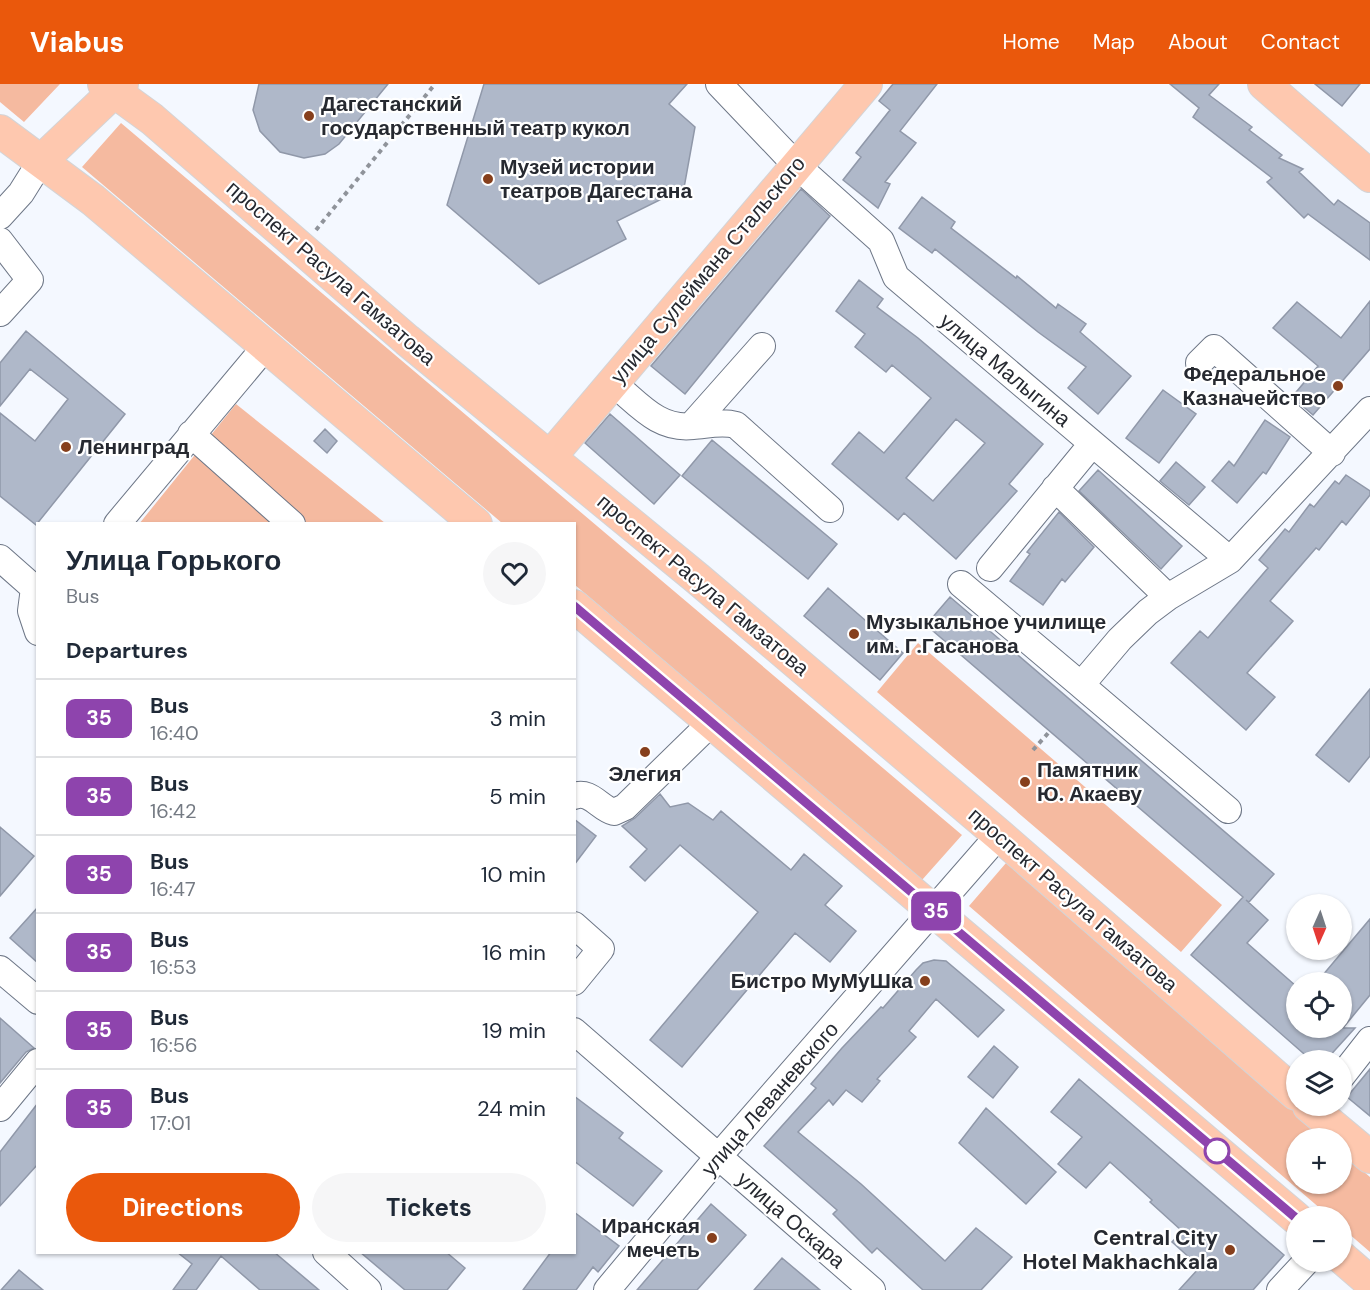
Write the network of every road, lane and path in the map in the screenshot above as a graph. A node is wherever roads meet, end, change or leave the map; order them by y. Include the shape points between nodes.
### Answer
1 (435, 84) edge
2 (719, 84) edge
3 (863, 84) edge
4 (1264, 84) edge
5 (110, 85) edge
6 (0, 131) edge
7 (41, 161) junction
8 (795, 164) junction
9 (1370, 176) edge
10 (0, 216) edge
11 (0, 241) edge
12 (302, 248) junction
13 (0, 313) edge
14 (266, 346) junction
15 (762, 346) dead end
16 (1199, 363) dead end
17 (613, 382) junction
18 (1370, 410) edge
19 (691, 426) junction
20 (191, 434) junction
21 (1092, 444) junction
22 (1332, 453) junction
23 (549, 455) junction
24 (1055, 488) junction
25 (830, 509) dead end
26 (119, 522) edge
27 (290, 522) edge
28 (474, 522) edge
29 (0, 558) edge
30 (1230, 560) junction
31 (990, 568) dead end
32 (961, 584) dead end
33 (36, 587) edge
34 (1168, 597) junction
35 (576, 608) edge
36 (36, 626) edge
37 (1081, 685) junction
38 (712, 722) junction
39 (1050, 731) dead end
40 (1033, 750) dead end
41 (576, 795) edge
42 (1228, 810) dead end
43 (999, 835) junction
44 (934, 910) junction
45 (576, 927) edge
46 (0, 969) edge
47 (576, 980) edge
48 (36, 999) edge
49 (576, 1033) edge
50 (1370, 1040) edge
51 (1352, 1063) edge
52 (36, 1064) edge
53 (1286, 1084) edge
54 (0, 1108) edge
55 (1323, 1116) edge
56 (718, 1157) junction
57 (1370, 1157) edge
58 (1286, 1209) edge
59 (328, 1254) edge
60 (1352, 1266) edge
61 (1297, 1272) edge
62 (1370, 1282) edge
63 (368, 1290) edge
64 (607, 1290) edge
65 (872, 1290) edge
66 (1280, 1290) edge

1 - 12 path
2 - 8 street, улица Малыгина
3 - 8 main road, улица Сулеймана Стальского
4 - 9 main road
5 - 7 main road via 100,117 71,148
5 - 12 main road, проспект Расула Гамзатова
6 - 7 main road
7 - 10 street via 21,193
7 - 14 main road
8 - 17 main road, улица Сулеймана Стальского
8 - 21 street, улица Малыгина via 881,242 896,277
8 - 23 main road, улица Сулеймана Стальского
11 - 13 street via 30,280
12 - 23 main road, проспект Расула Гамзатова via 407,340
14 - 20 street
14 - 28 main road
15 - 19 street
16 - 22 street via 1214,348
17 - 19 street via 662,424
17 - 23 main road, улица Сулеймана Стальского
18 - 22 street
19 - 25 street via 727,422 735,425
20 - 26 street
20 - 27 street
21 - 24 street
21 - 30 street, улица Малыгина
22 - 30 street
23 - 43 main road, проспект Расула Гамзатова
24 - 31 street
24 - 34 street
29 - 33 street
30 - 34 street
32 - 37 street
33 - 36 street via 31,611
34 - 37 street via 1135,624
35 - 38 main road
37 - 42 street
38 - 41 street via 625,807 614,812 603,809 590,796
38 - 44 main road
39 - 40 path
43 - 44 street, улица Леваневского
43 - 53 main road, проспект Расула Гамзатова
44 - 56 street, улица Леваневского
44 - 58 main road
45 - 47 street via 601,949
46 - 48 street
49 - 56 street, улица Оскара
50 - 51 street
52 - 54 street
55 - 57 main road, проспект Расула Гамзатова
56 - 64 street, улица Леваневского
56 - 65 street, улица Оскара
59 - 63 street
60 - 62 main road
61 - 66 street

